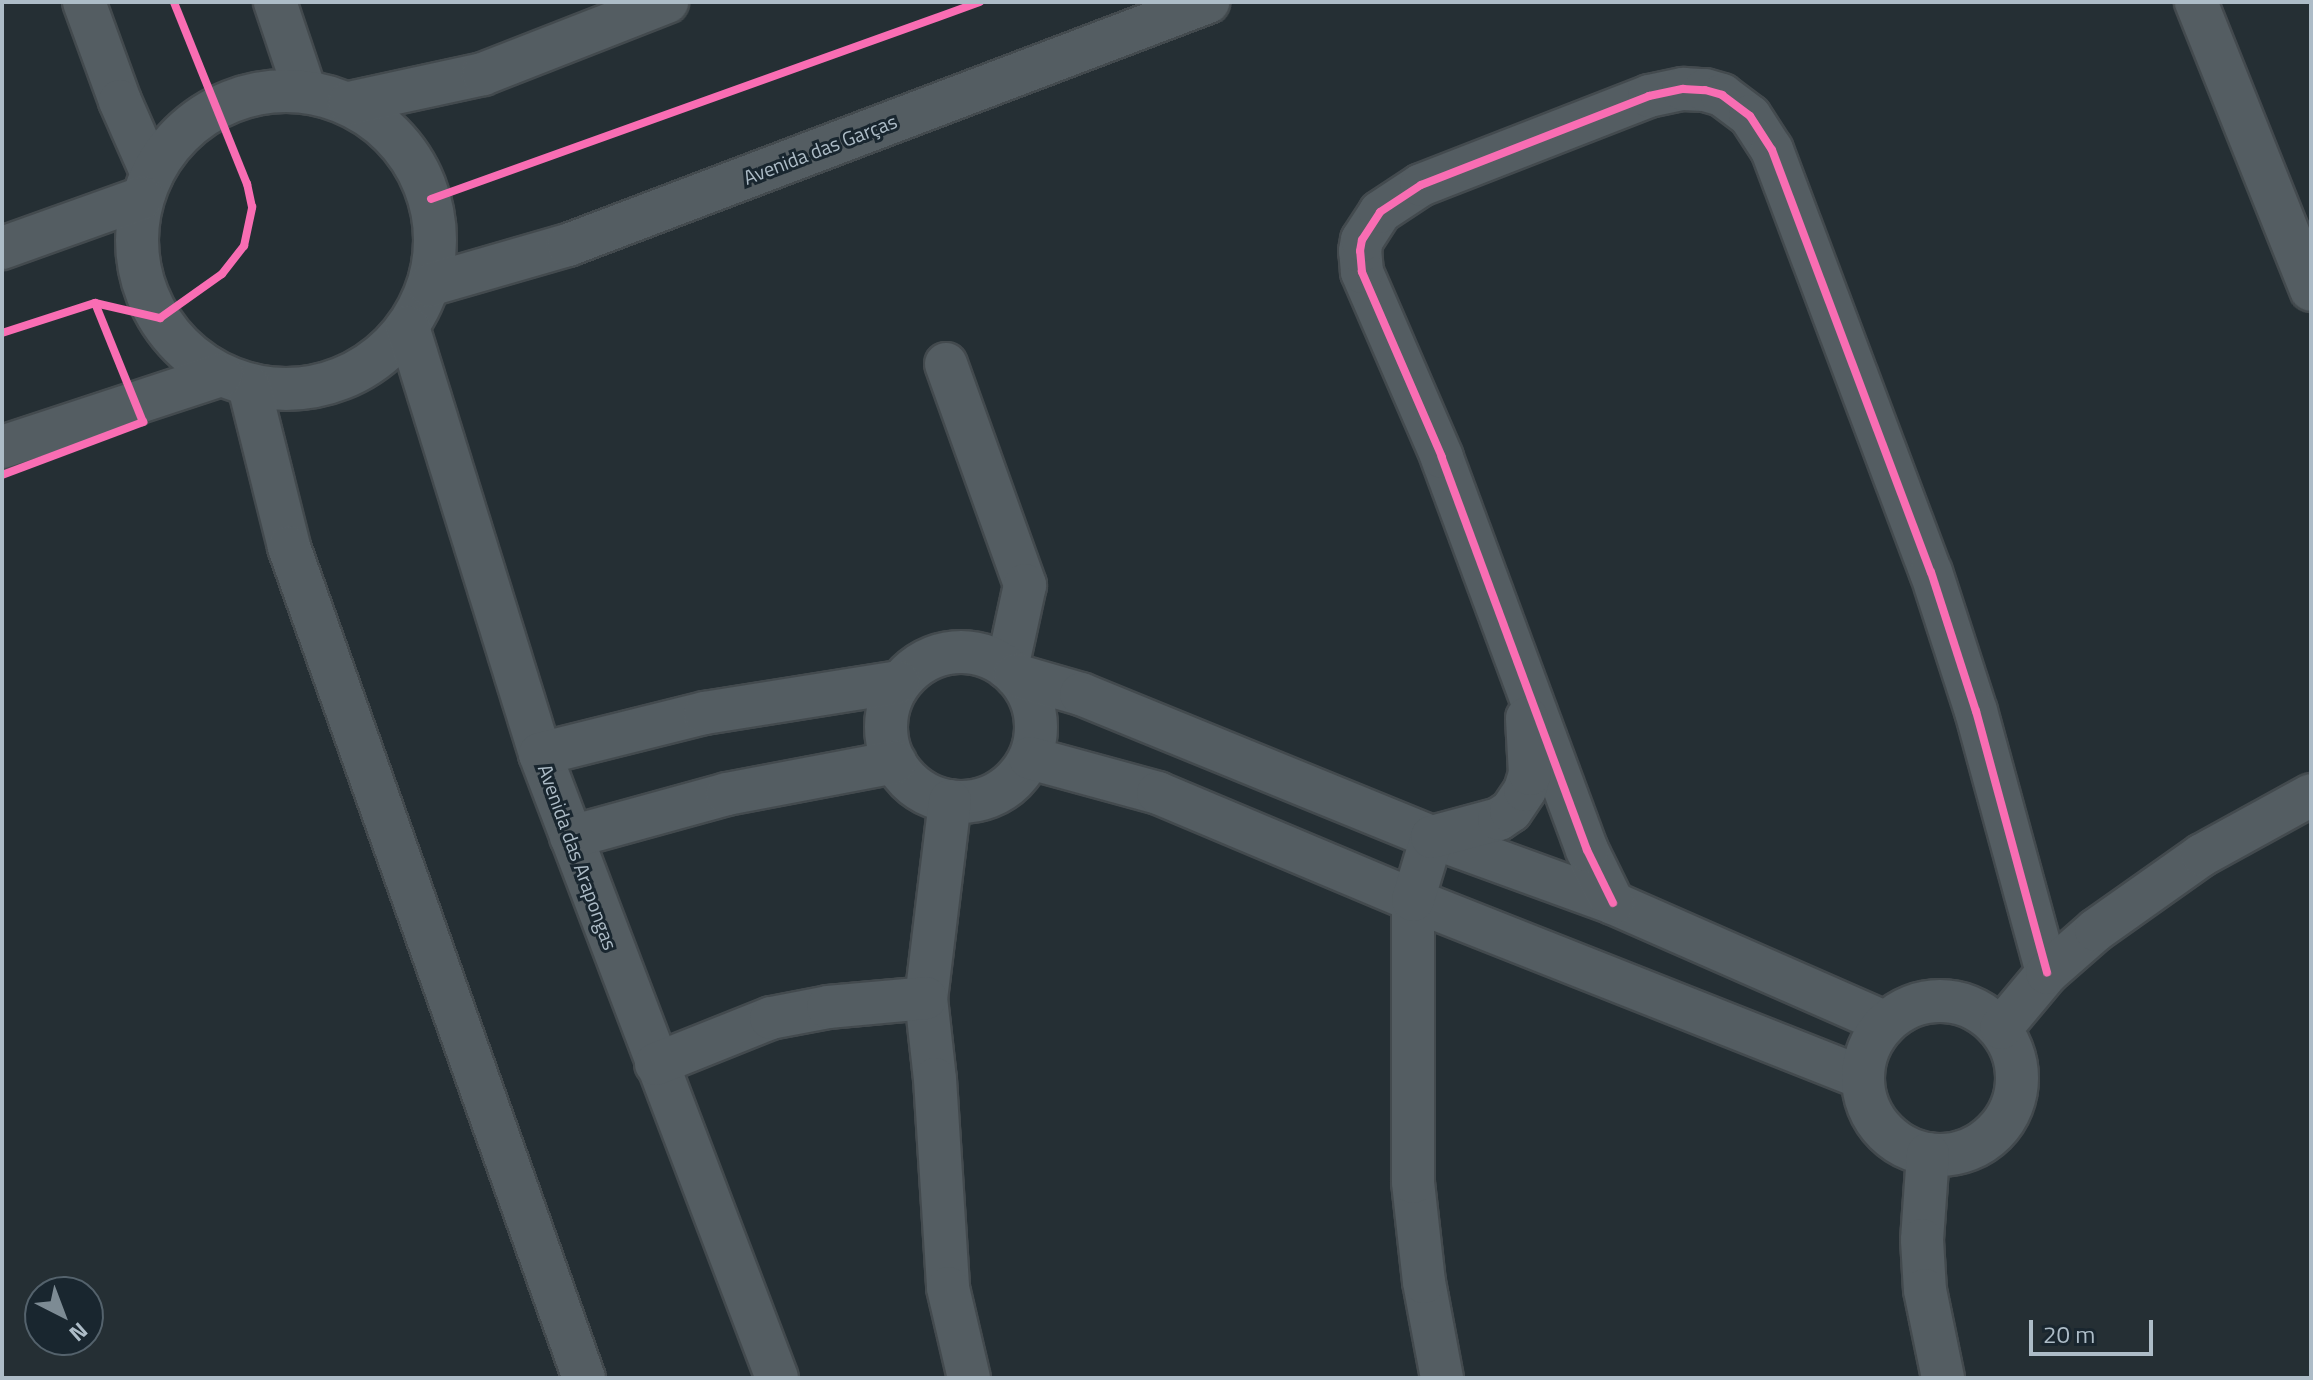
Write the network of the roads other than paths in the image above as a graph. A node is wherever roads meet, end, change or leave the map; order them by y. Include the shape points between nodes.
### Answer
1 (84, 2) edge
2 (275, 2) edge
3 (667, 2) edge
4 (1208, 2) edge
5 (2196, 2) edge
6 (305, 91) junction
7 (349, 103) junction
8 (147, 186) junction
9 (2, 248) edge
10 (429, 285) junction
11 (2311, 290) edge
12 (408, 327) junction
13 (946, 364) dead end
14 (235, 380) junction
15 (2, 447) edge
16 (1011, 672) junction
17 (899, 682) junction
18 (1526, 689) junction
19 (540, 754) junction
20 (1030, 758) junction
21 (895, 762) junction
22 (2311, 795) edge
23 (950, 801) junction
24 (571, 837) junction
25 (1432, 837) junction
26 (1413, 900) junction
27 (1613, 903) junction
28 (2047, 973) junction
29 (926, 998) junction
30 (1884, 1022) junction
31 (2001, 1028) junction
32 (656, 1064) junction
33 (1862, 1078) junction
34 (1928, 1154) junction
35 (584, 1378) edge
36 (777, 1378) edge
37 (969, 1378) edge
38 (1442, 1378) edge
39 (1943, 1378) edge

1 - 8 street
2 - 6 street
3 - 7 street via 483,74
4 - 10 street, Avenida das Garças via 568,245
5 - 11 street
6 - 7 street
6 - 8 street via 259,93 216,108 179,136
7 - 10 street via 385,126 413,159 431,199 437,242
8 - 9 street
8 - 14 street via 136,240 142,281 160,318 186,352
10 - 12 street
12 - 14 street via 377,359 337,381 293,390
12 - 19 street, Avenida das Arapongas
13 - 16 street via 1025,585
14 - 15 street
14 - 35 street via 289,547
16 - 17 street via 986,656 957,651 929,658
16 - 20 street via 1029,696 1035,715
16 - 25 street via 1081,694
17 - 19 street via 705,713
17 - 21 street via 885,724
18 - 25 street via 1530,774 1525,790 1499,819
18 - 27 street via 1587,850
18 - 28 street via 1442,457 1362,272 1362,240 1380,212 1421,185 1649,96 1683,89 1722,95 1750,116 1772,150 1869,404 1976,711
19 - 24 street, Avenida das Arapongas
20 - 23 street via 1017,779 998,794 975,802
20 - 26 street via 1158,793
21 - 23 street via 918,789
21 - 24 street via 727,794
22 - 28 street via 2202,855 2096,930
23 - 29 street
24 - 32 street, Avenida das Arapongas
25 - 26 street
25 - 27 street
26 - 33 street
26 - 38 street via 1413,1182
27 - 30 street
28 - 31 street
29 - 32 street via 771,1018
29 - 37 street via 948,1288
30 - 31 street via 1912,1004 1945,999 1976,1008
30 - 33 street via 1868,1048
31 - 34 street via 2018,1066 2013,1107 2002,1125 1978,1145 1949,1155
32 - 36 street, Avenida das Arapongas
33 - 34 street via 1867,1104 1881,1129 1902,1145
34 - 39 street via 1922,1240 1925,1290

